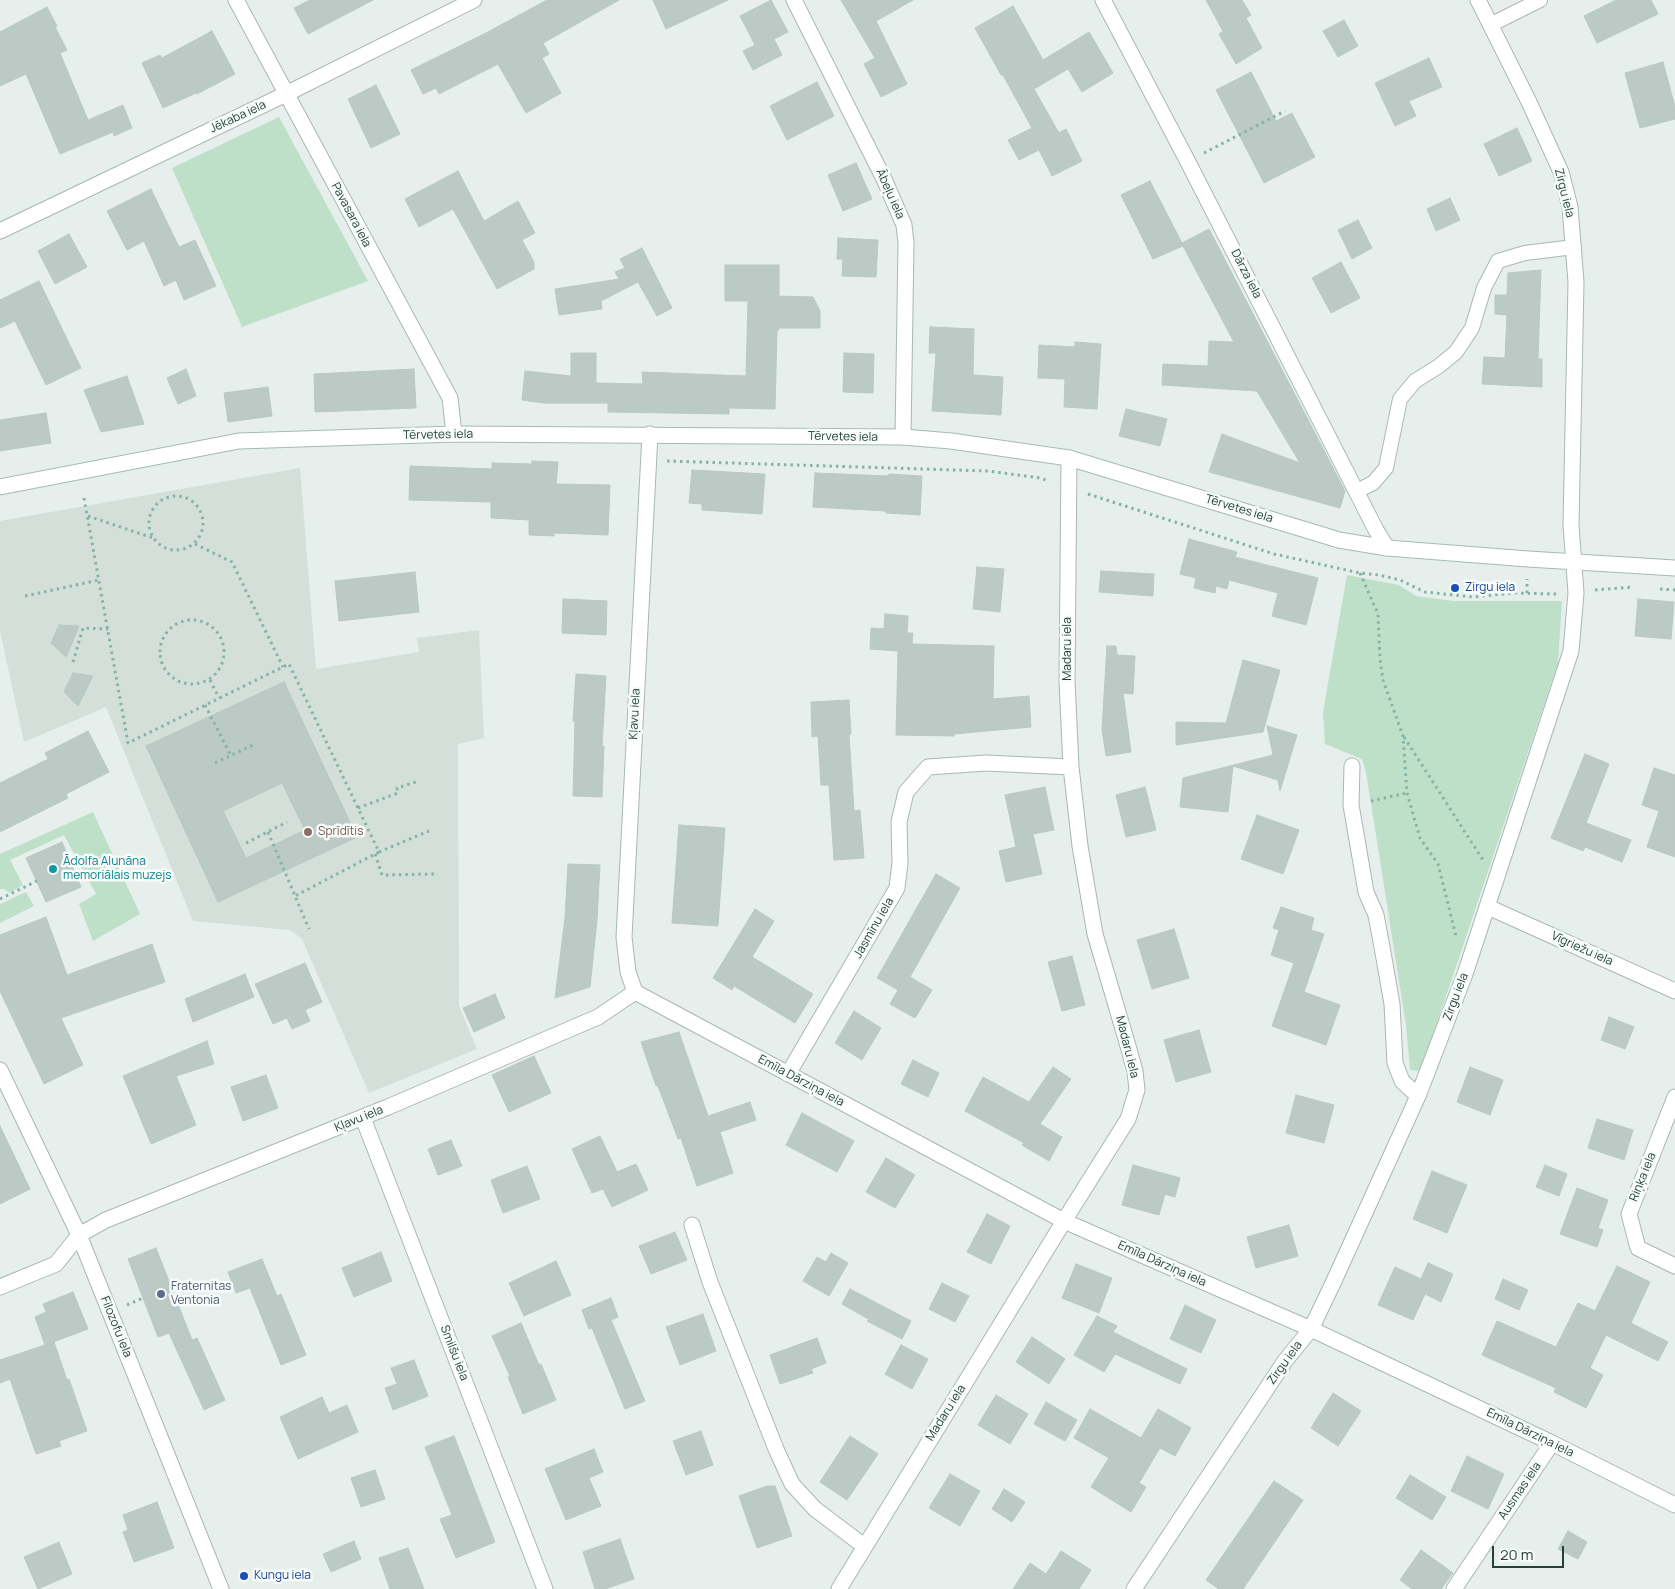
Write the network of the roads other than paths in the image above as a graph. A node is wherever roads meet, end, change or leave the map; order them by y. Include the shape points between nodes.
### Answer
1 (236, 0) edge
2 (474, 0) edge
3 (794, 0) edge
4 (1103, 0) edge
5 (1478, 0) edge
6 (1540, 0) edge
7 (1490, 24) junction
8 (286, 94) junction
9 (0, 231) edge
10 (1574, 247) junction
11 (454, 434) junction
12 (650, 434) junction
13 (903, 437) junction
14 (1069, 458) junction
15 (0, 488) edge
16 (1357, 491) junction
17 (1387, 548) junction
18 (1574, 561) junction
19 (1675, 568) edge
20 (1352, 766) dead end
21 (1070, 767) junction
22 (1488, 907) junction
23 (1675, 991) edge
24 (635, 992) junction
25 (0, 1070) edge
26 (788, 1074) junction
27 (1418, 1096) junction
28 (1675, 1097) edge
29 (363, 1118) junction
30 (1064, 1221) junction
31 (692, 1225) dead end
32 (79, 1235) junction
33 (1675, 1266) edge
34 (0, 1287) edge
35 (1311, 1329) junction
36 (1552, 1443) junction
37 (1675, 1505) edge
38 (864, 1546) junction
39 (221, 1589) edge
40 (545, 1589) edge
41 (839, 1589) edge
42 (1134, 1589) edge
43 (1454, 1589) edge

1 - 8 street, Pavasara iela
2 - 8 street, Jēkaba iela
3 - 13 street, Ābeļu iela via 904,225
4 - 16 street, Dārza iela
5 - 7 street, Zirgu iela
6 - 7 lane
7 - 10 street, Zirgu iela via 1561,172 1570,207
8 - 9 street, Jēkaba iela
8 - 11 street, Pavasara iela via 450,398
10 - 16 lane via 1525,253 1498,261 1484,288 1472,328 1456,352 1416,381 1400,399 1386,468 1373,483
10 - 18 street, Zirgu iela via 1571,525
11 - 12 street, Tērvetes iela
11 - 15 street, Tērvetes iela via 239,441
12 - 13 street, Tērvetes iela
12 - 24 street, Kļavu iela via 624,937 628,972
13 - 14 street, Tērvetes iela
14 - 17 street, Tērvetes iela via 1339,540
14 - 21 street, Madaru iela via 1067,681
16 - 17 street, Dārza iela
17 - 18 street, Tērvetes iela
18 - 19 street, Tērvetes iela
18 - 22 street, Zirgu iela via 1576,593 1571,651
20 - 27 street via 1351,805 1366,892 1376,915 1392,1004 1395,1064 1402,1081
21 - 26 street, Jasmīnu iela via 986,763 928,767 906,792 899,822 897,888
21 - 30 street, Madaru iela via 1095,934 1135,1071 1137,1090 1128,1119
22 - 23 street, Vīgriežu iela
22 - 27 street, Zirgu iela
24 - 26 street, Emīla Dārziņa iela
24 - 29 street, Kļavu iela via 598,1017
25 - 32 street, Filozofu iela
26 - 30 street, Emīla Dārziņa iela
27 - 35 street, Zirgu iela
28 - 33 street, Riņķa iela via 1629,1214 1638,1248
29 - 32 street, Kļavu iela via 161,1197
29 - 40 street, Smilšu iela
30 - 35 street, Emīla Dārziņa iela
30 - 38 street, Madaru iela
31 - 38 street via 710,1282 792,1484 816,1508
32 - 34 street via 56,1264
32 - 39 street, Filozofu iela
35 - 36 street, Emīla Dārziņa iela
35 - 42 street, Zirgu iela via 1285,1361
36 - 37 street, Emīla Dārziņa iela
36 - 43 street, Ausmas iela
38 - 41 street, Madaru iela

